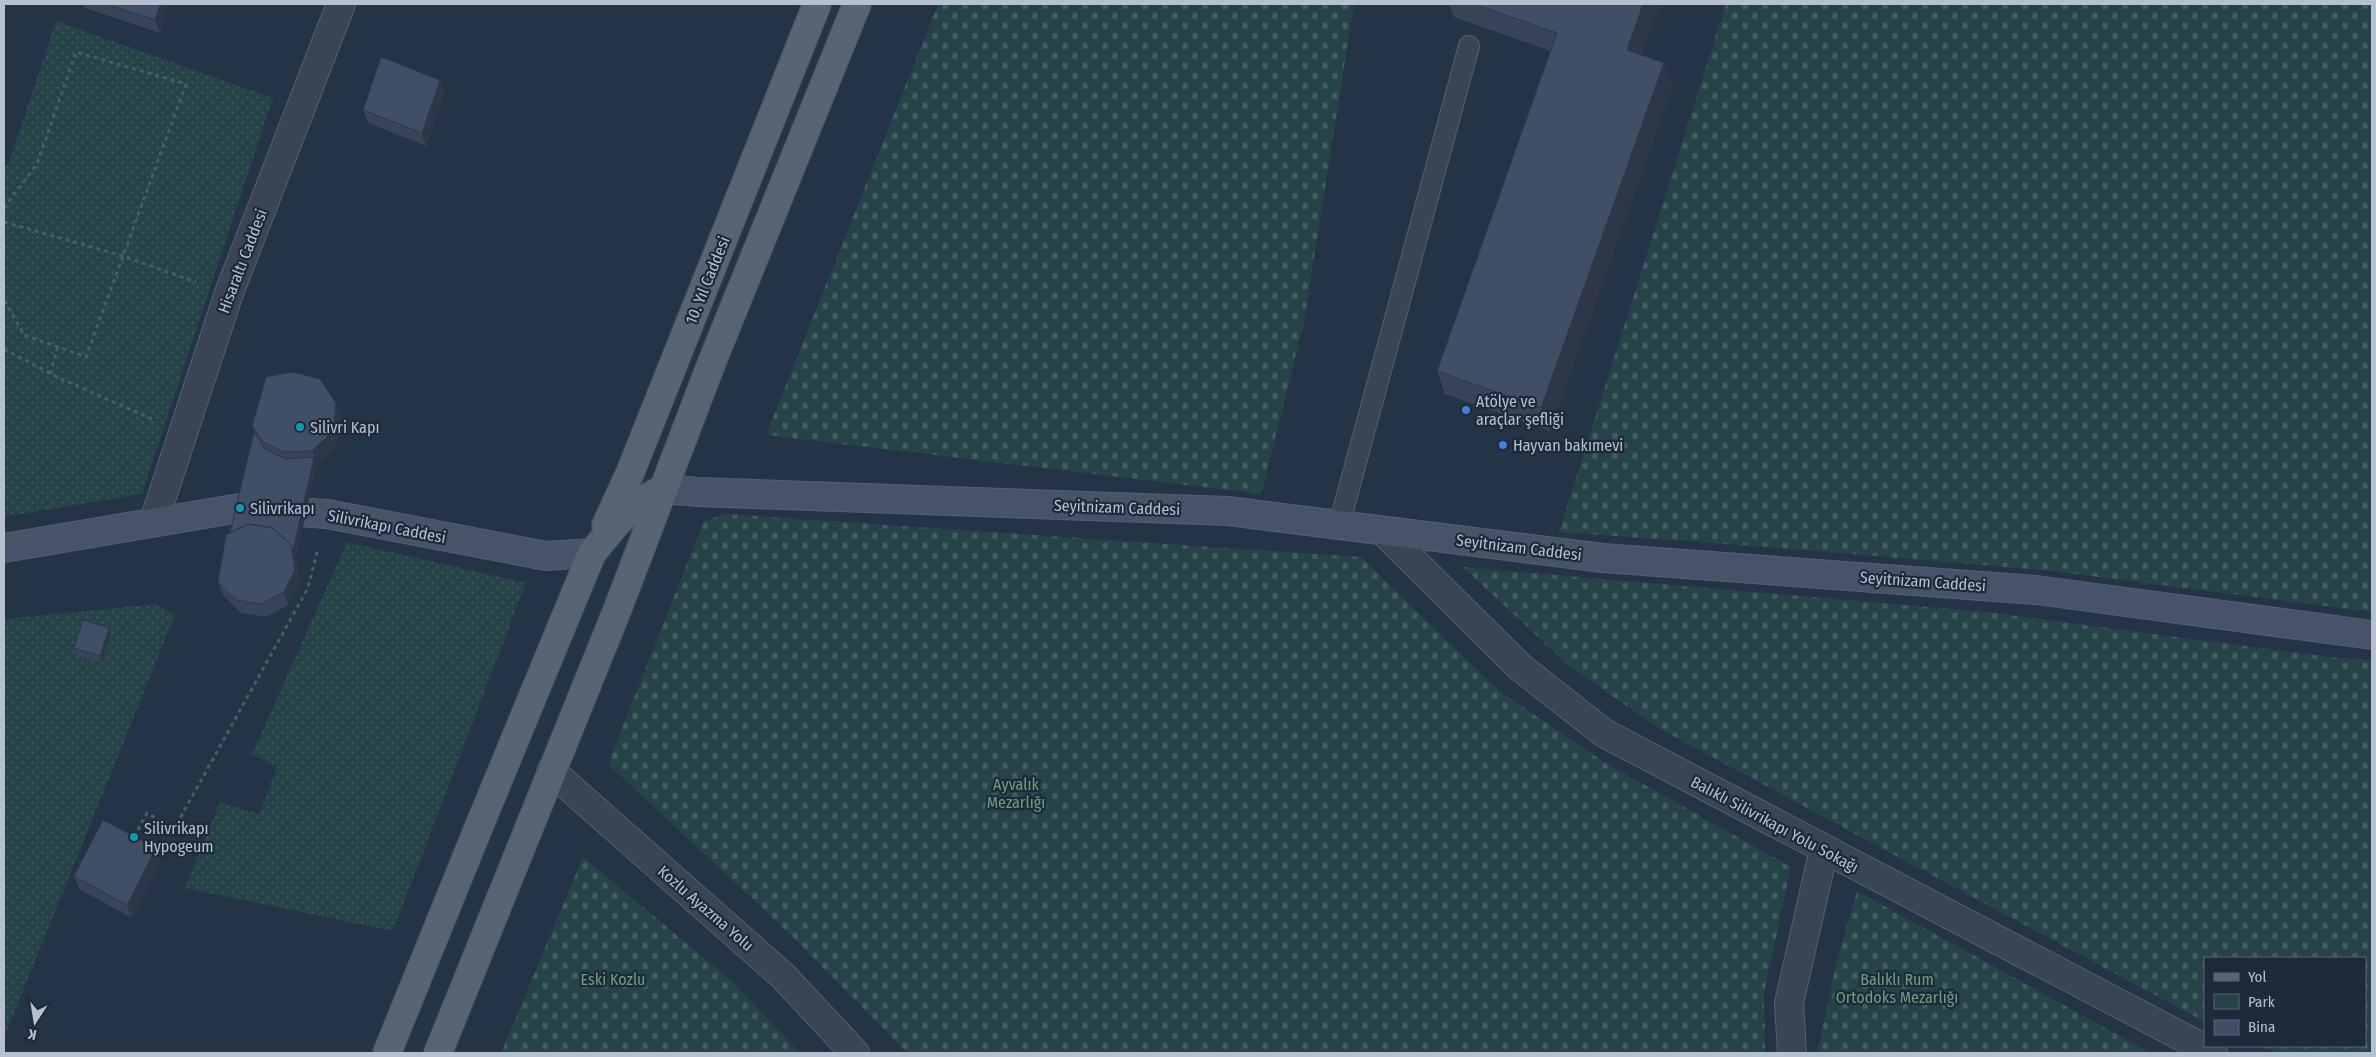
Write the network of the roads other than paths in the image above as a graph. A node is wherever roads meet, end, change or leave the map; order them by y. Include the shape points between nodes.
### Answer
1 (341, 4) edge
2 (817, 4) edge
3 (857, 4) edge
4 (1469, 46) dead end
5 (664, 489) junction
6 (154, 521) junction
7 (1339, 525) junction
8 (1383, 531) junction
9 (644, 539) junction
10 (4, 548) edge
11 (592, 553) junction
12 (2372, 635) edge
13 (551, 771) junction
14 (1824, 849) junction
15 (387, 1053) edge
16 (438, 1053) edge
17 (855, 1053) edge
18 (1792, 1053) edge
19 (2213, 1053) edge

1 - 6 street, Hisaraltı Caddesi via 228,293
2 - 11 main road, 10. Yıl Caddesi via 630,473
3 - 5 main road via 715,353
4 - 7 lane
5 - 7 main road, Seyitnizam Caddesi via 1228,511
5 - 9 main road
5 - 11 main road via 644,498 622,516
6 - 10 main road, Silivrikapı Caddesi
6 - 11 main road, Silivrikapı Caddesi via 240,508 327,514 546,556
7 - 8 main road, Seyitnizam Caddesi
8 - 12 main road, Seyitnizam Caddesi via 1603,558 2036,590
8 - 14 street, Balıklı Silivrikapı Yolu Sokağı via 1520,667 1604,733
9 - 11 main road via 606,552
9 - 13 main road
11 - 15 main road
13 - 16 main road
13 - 17 street, Kozlu Ayazma Yolu via 783,976
14 - 18 street via 1789,1002
14 - 19 street, Balıklı Silivrikapı Yolu Sokağı

